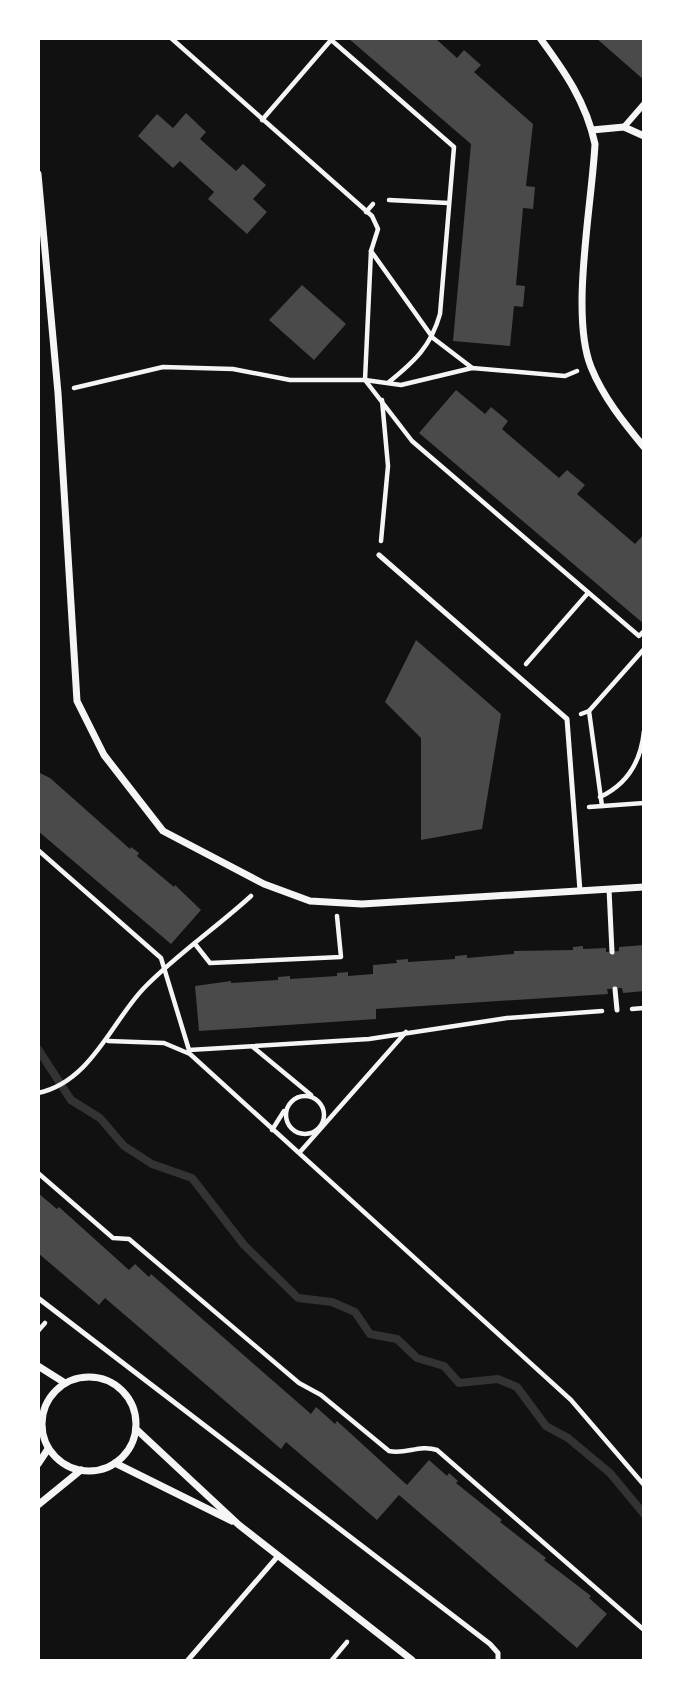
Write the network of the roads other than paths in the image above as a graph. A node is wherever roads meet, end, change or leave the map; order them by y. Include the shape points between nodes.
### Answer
1 (540, 38) edge
2 (643, 104) edge
3 (624, 127) junction
4 (592, 130) junction
5 (643, 136) edge
6 (38, 174) edge
7 (643, 447) edge
8 (379, 555) road end
9 (643, 887) edge
10 (609, 889) junction
11 (580, 891) junction
12 (612, 952) dead end
13 (615, 989) dead end
14 (617, 1010) road end
15 (38, 1298) edge
16 (38, 1366) edge
17 (65, 1383) junction
18 (40, 1412) edge
19 (135, 1429) junction
20 (48, 1449) junction
21 (115, 1463) junction
22 (38, 1464) edge
23 (81, 1470) junction
24 (38, 1505) edge
25 (239, 1525) junction
26 (278, 1556) junction
27 (187, 1661) edge
28 (412, 1661) edge
29 (498, 1661) edge

1 - 4 street via 572,82
2 - 3 street
3 - 4 street
3 - 5 street
4 - 7 street via 593,192 581,315 591,366 617,415
6 - 11 street via 58,393 77,701 104,755 163,831 264,884 310,901 362,904
8 - 11 lane via 567,719
9 - 10 street
10 - 11 street
10 - 12 lane
13 - 14 lane
15 - 29 lane via 490,1644
16 - 17 street
17 - 18 street
17 - 19 street via 90,1377 114,1384 134,1409
18 - 20 street
19 - 21 street via 125,1454
19 - 25 street
20 - 22 street
20 - 23 street via 67,1466
21 - 23 street
21 - 25 street
23 - 24 street
25 - 26 street
26 - 27 lane
26 - 28 street

